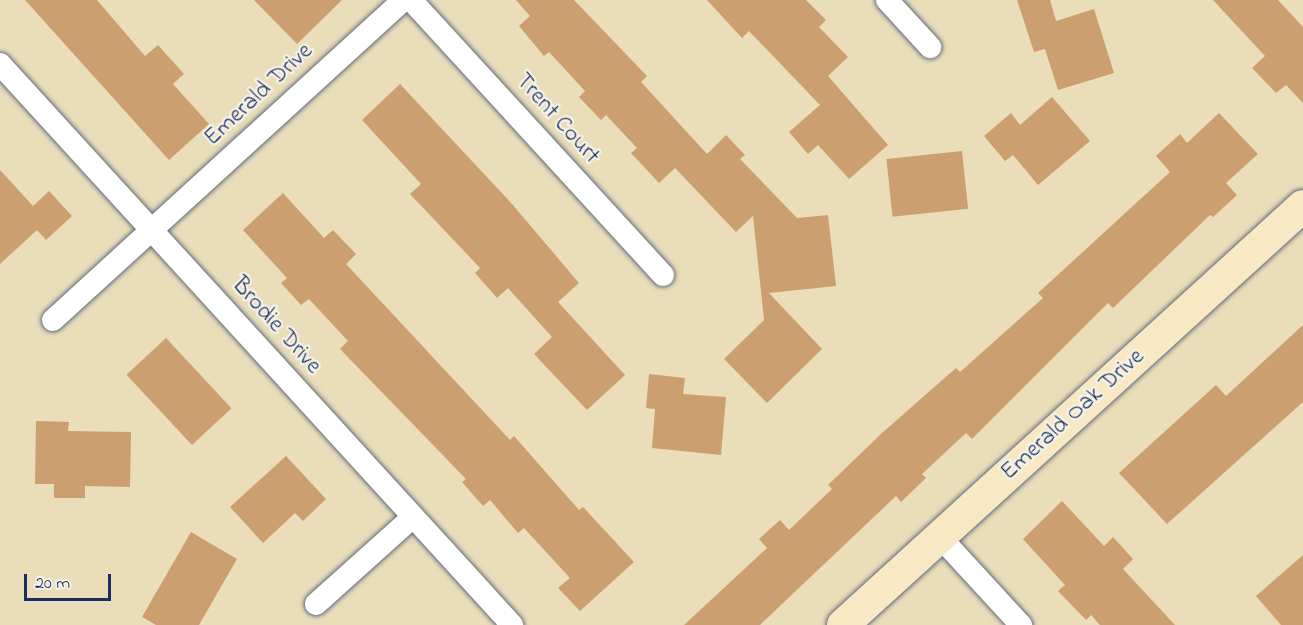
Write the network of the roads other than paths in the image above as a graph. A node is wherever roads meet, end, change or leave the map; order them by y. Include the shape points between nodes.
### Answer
1 (403, 0) edge
2 (411, 0) edge
3 (887, 0) edge
4 (930, 47) dead end
5 (0, 64) edge
6 (1303, 206) edge
7 (152, 231) junction
8 (663, 275) dead end
9 (53, 320) dead end
10 (413, 516) junction
11 (940, 537) junction
12 (316, 604) dead end
13 (512, 625) edge
14 (843, 625) edge
15 (1021, 625) edge

1 - 7 street, Emerald Drive
2 - 8 street, Trent Court
3 - 4 street
5 - 7 street, Brodie Drive
6 - 11 street, Emerald Oak Drive
7 - 9 street, Emerald Drive
7 - 10 street, Brodie Drive
10 - 12 street
10 - 13 street, Brodie Drive
11 - 14 street, Emerald Oak Drive
11 - 15 street

